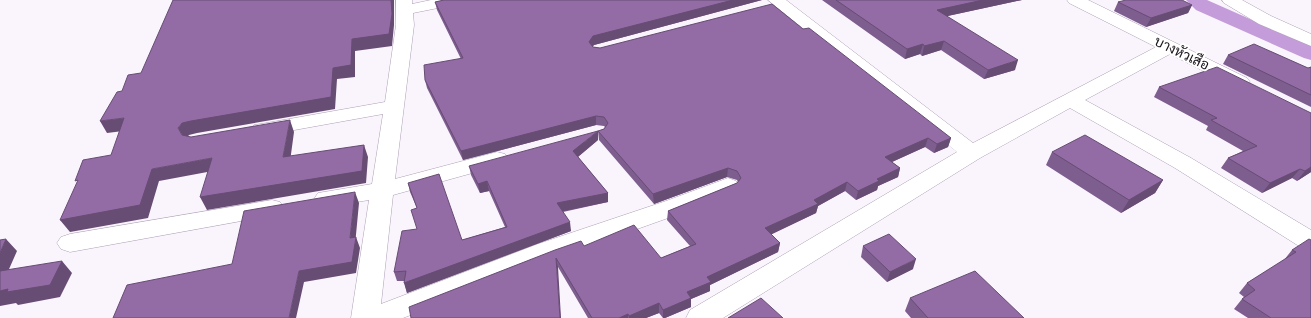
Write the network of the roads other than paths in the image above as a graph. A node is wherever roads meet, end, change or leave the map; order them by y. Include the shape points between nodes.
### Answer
1 (457, 0) edge
2 (1075, 0) edge
3 (1230, 0) edge
4 (773, 3) edge
5 (405, 5) edge
6 (1311, 41) edge
7 (1169, 47) junction
8 (1254, 89) edge
9 (1070, 100) junction
10 (394, 106) junction
11 (242, 133) edge
12 (972, 153) junction
13 (512, 155) edge
14 (728, 186) edge
15 (382, 190) junction
16 (1311, 242) edge
17 (70, 243) dead end
18 (365, 318) edge
19 (373, 318) edge
20 (700, 318) edge

1 - 5 street
2 - 7 street, บางหัวเสือ
3 - 6 street via 1265,20
4 - 12 street
5 - 10 street via 405,25
7 - 8 street, บางหัวเสือ
7 - 9 street
9 - 12 street
9 - 16 street via 1183,163
10 - 11 street
10 - 15 street
12 - 20 street
13 - 15 street
14 - 19 street via 547,251
15 - 17 street
15 - 18 street

